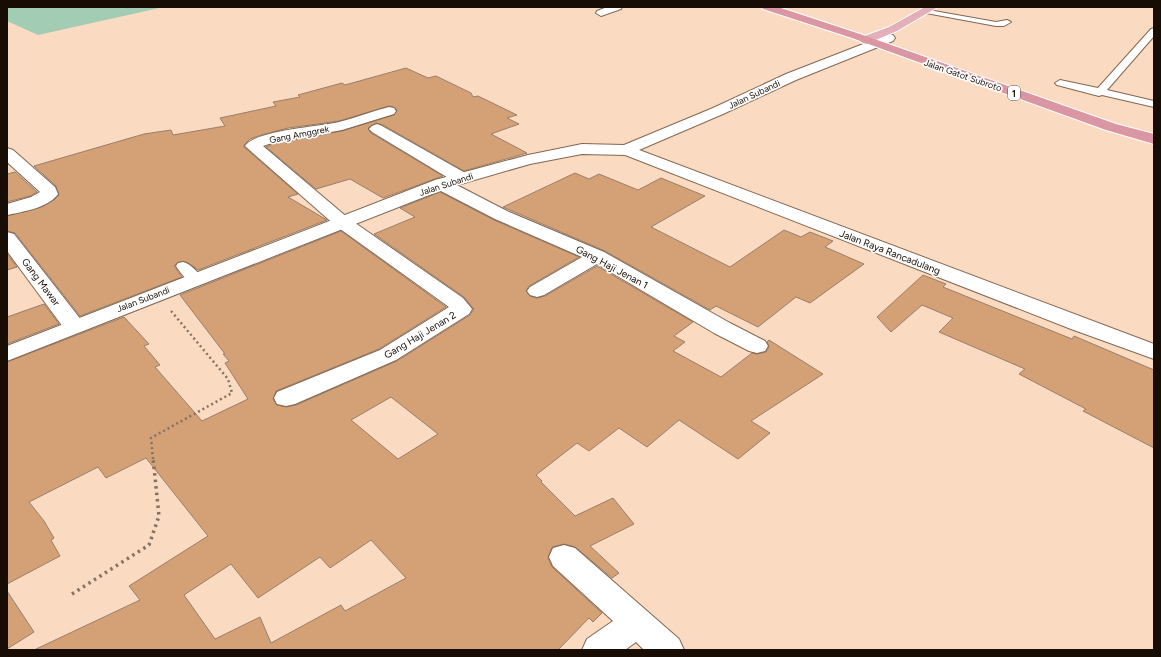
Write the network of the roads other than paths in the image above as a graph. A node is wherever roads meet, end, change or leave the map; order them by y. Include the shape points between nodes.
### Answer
1 (617, 7) edge
2 (797, 7) edge
3 (770, 8) edge
4 (929, 9) edge
5 (601, 13) dead end
6 (1007, 22) dead end
7 (1154, 31) edge
8 (878, 39) junction
9 (1060, 83) dead end
10 (1099, 93) junction
11 (1154, 104) edge
12 (389, 111) dead end
13 (1154, 129) edge
14 (377, 130) dead end
15 (1154, 139) edge
16 (626, 150) junction
17 (7, 153) edge
18 (461, 178) junction
19 (442, 184) junction
20 (7, 210) edge
21 (342, 222) junction
22 (7, 238) edge
23 (597, 256) junction
24 (183, 266) dead end
25 (195, 279) junction
26 (537, 291) dead end
27 (74, 326) junction
28 (757, 346) dead end
29 (1154, 352) edge
30 (7, 354) edge
31 (286, 398) dead end
32 (564, 557) dead end
33 (637, 623) junction
34 (599, 650) edge
35 (667, 650) edge

1 - 5 street
2 - 8 highway, Jalan Gatot Subroto / 1
3 - 8 highway, Jalan Gatot Subroto / 1
4 - 6 lane via 996,24
4 - 8 main road
7 - 10 lane
8 - 13 highway, Jalan Gatot Subroto / 1
8 - 15 highway, Jalan Gatot Subroto / 1 via 1111,127
8 - 16 street, Jalan Subandi
9 - 10 lane
10 - 11 lane
12 - 21 street, Gang Amggrek via 342,126 272,138 253,145
14 - 18 street
16 - 18 street, Jalan Subandi via 582,149
16 - 29 street, Jalan Raya Rancadulang
17 - 20 street via 49,191 44,198
18 - 19 street, Jalan Subandi
19 - 21 street, Jalan Subandi
19 - 23 street, Gang Haji Jenan 1 via 501,215
21 - 25 street, Jalan Subandi
21 - 31 street, Gang Haji Jenan 2 via 451,298 461,309 388,355
22 - 27 street, Gang Mawar
23 - 26 street
23 - 28 street, Gang Haji Jenan 1
24 - 25 lane
25 - 27 street, Jalan Subandi
27 - 30 street, Jalan Subandi
32 - 33 street
33 - 34 street
33 - 35 street

